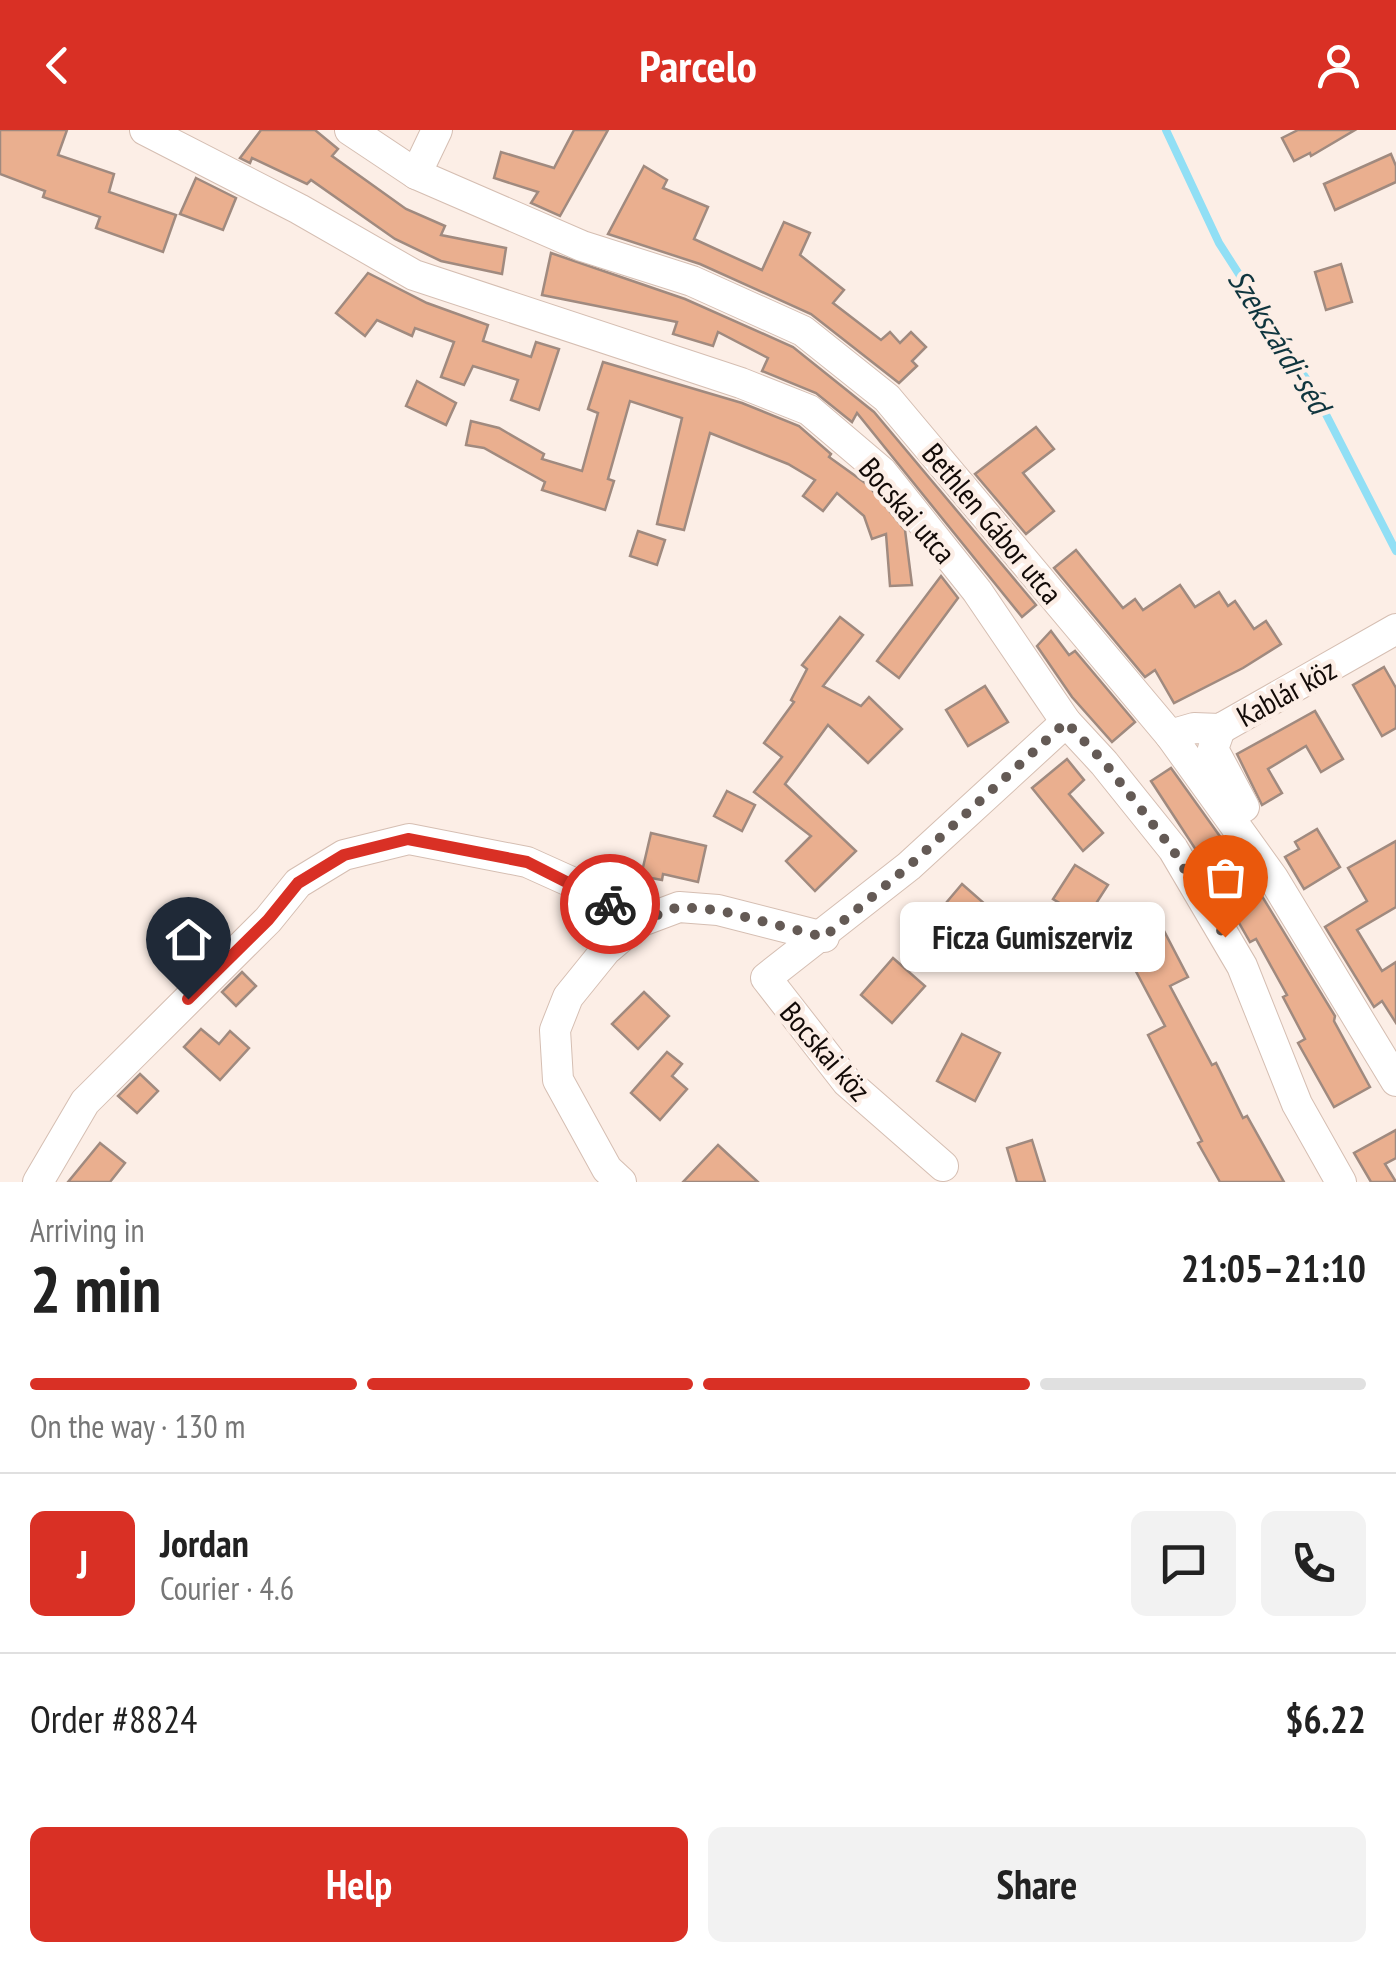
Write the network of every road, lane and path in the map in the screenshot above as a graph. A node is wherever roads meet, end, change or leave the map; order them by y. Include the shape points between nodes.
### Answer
1 (145, 130) edge
2 (350, 130) edge
3 (436, 130) edge
4 (416, 174) junction
5 (1396, 629) edge
6 (1066, 722) junction
7 (1220, 729) junction
8 (1170, 735) junction
9 (1273, 878) junction
10 (639, 922) junction
11 (824, 937) junction
12 (1396, 1082) edge
13 (944, 1166) dead end
14 (38, 1182) edge
15 (621, 1182) edge
16 (1342, 1182) edge

1 - 6 street, Bocskai utca via 414,274 809,410 882,472 977,592
2 - 4 street, Bethlen Gábor utca
3 - 4 street
4 - 8 street, Bethlen Gábor utca via 803,331 912,425
5 - 7 street, Kablár köz
6 - 11 street, Bocskai köz
6 - 16 street, Bocskai utca via 1183,866 1242,966 1297,1104
7 - 8 street, Kablár köz
7 - 9 street via 1213,749 1262,838
8 - 9 street, Bethlen Gábor utca
9 - 12 street, Bethlen Gábor utca
10 - 11 street via 678,907 698,908
10 - 14 street via 527,862 408,839 344,855 298,883 85,1102
10 - 15 street via 568,997 556,1030 558,1080 607,1169
11 - 13 street, Bocskai köz via 766,978 847,1082

